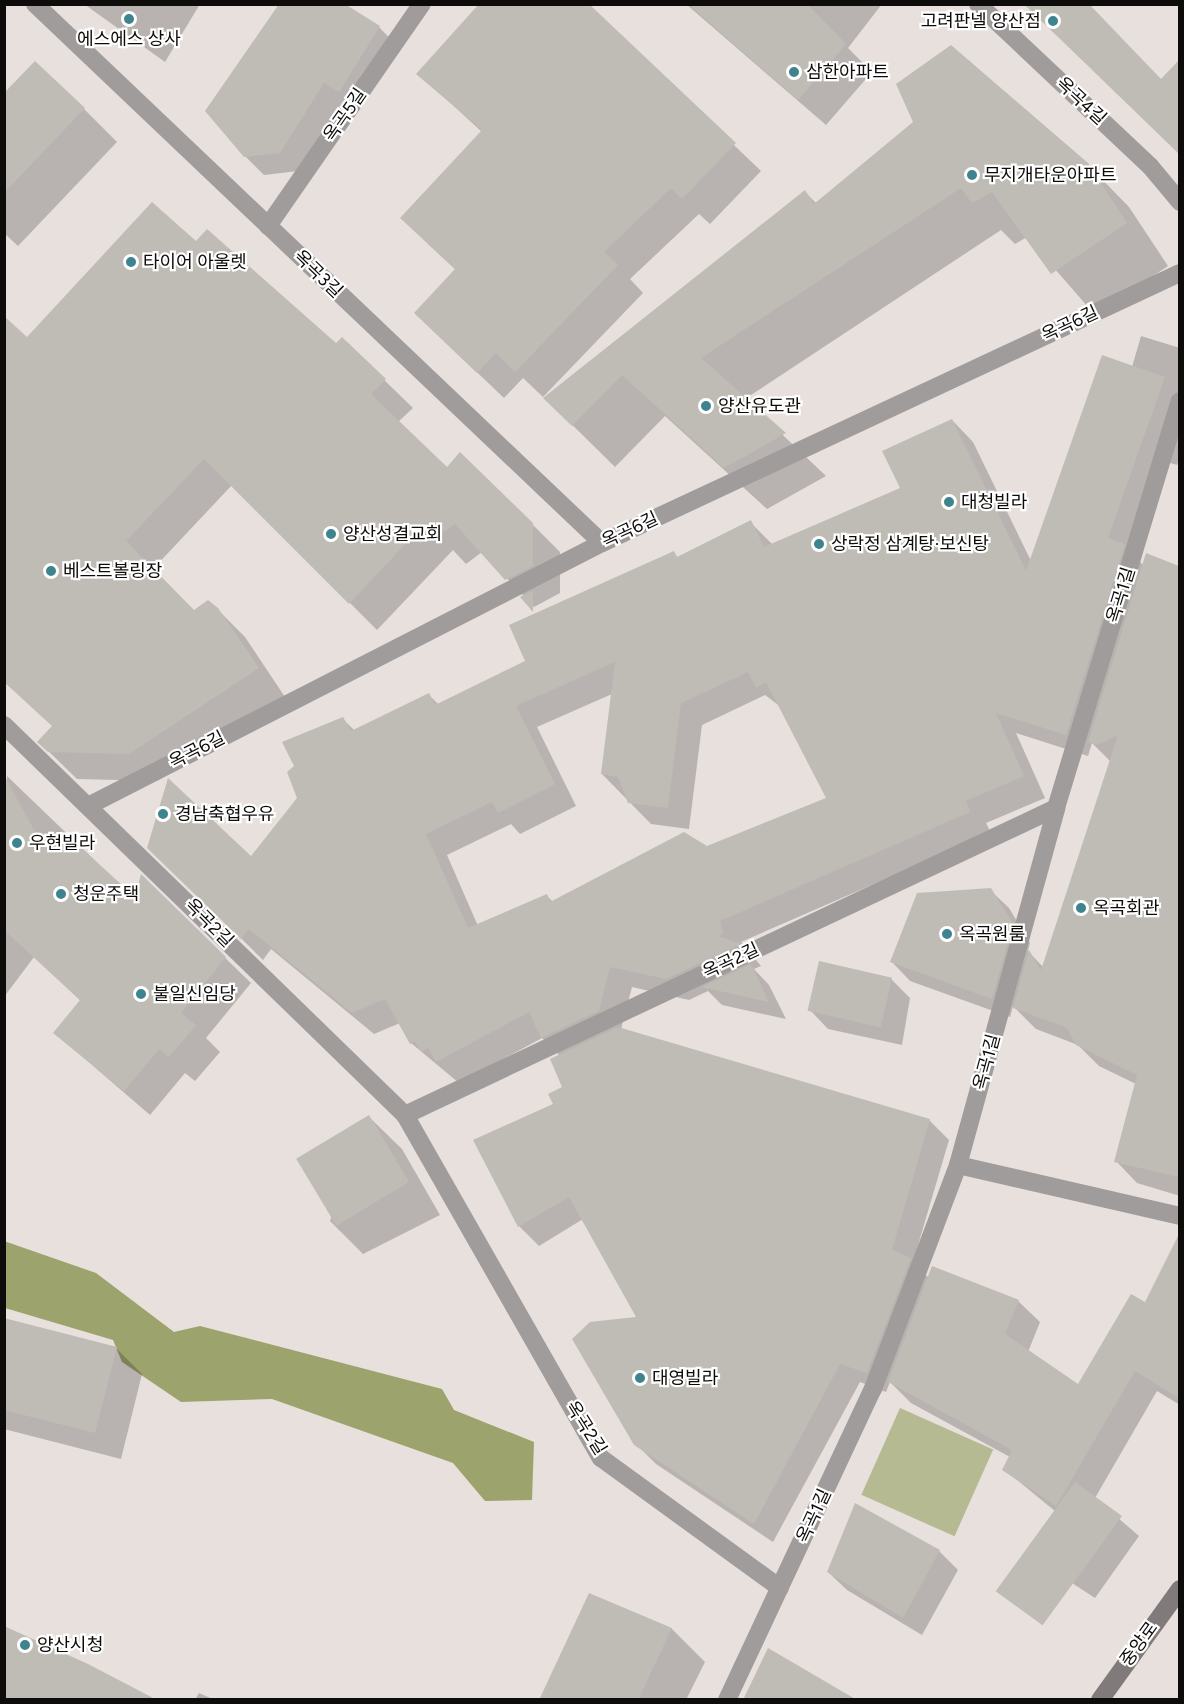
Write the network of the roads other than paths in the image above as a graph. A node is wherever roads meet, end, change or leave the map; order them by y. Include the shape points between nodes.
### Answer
1 (35, 4) edge
2 (423, 4) edge
3 (978, 4) edge
4 (1179, 202) edge
5 (268, 226) junction
6 (1179, 273) edge
7 (1179, 401) edge
8 (602, 543) junction
9 (7, 733) edge
10 (90, 805) junction
11 (1056, 808) junction
12 (405, 1115) junction
13 (958, 1165) junction
14 (1179, 1216) edge
15 (780, 1588) junction
16 (1179, 1589) edge
17 (727, 1700) edge
18 (1100, 1700) edge

1 - 5 street, 옥곡3길
2 - 5 street, 옥곡5길
3 - 4 street, 옥곡4길 via 1150,166
5 - 8 street, 옥곡3길
6 - 8 street, 옥곡6길
7 - 11 street, 옥곡1길
8 - 10 street, 옥곡6길
9 - 10 street, 옥곡2길
10 - 12 street, 옥곡2길
11 - 12 street, 옥곡2길
11 - 13 street, 옥곡1길
12 - 15 street, 옥곡2길 via 601,1458
13 - 14 street
13 - 15 street, 옥곡1길 via 873,1389
15 - 17 street, 옥곡1길
16 - 18 main road, 중앙로

